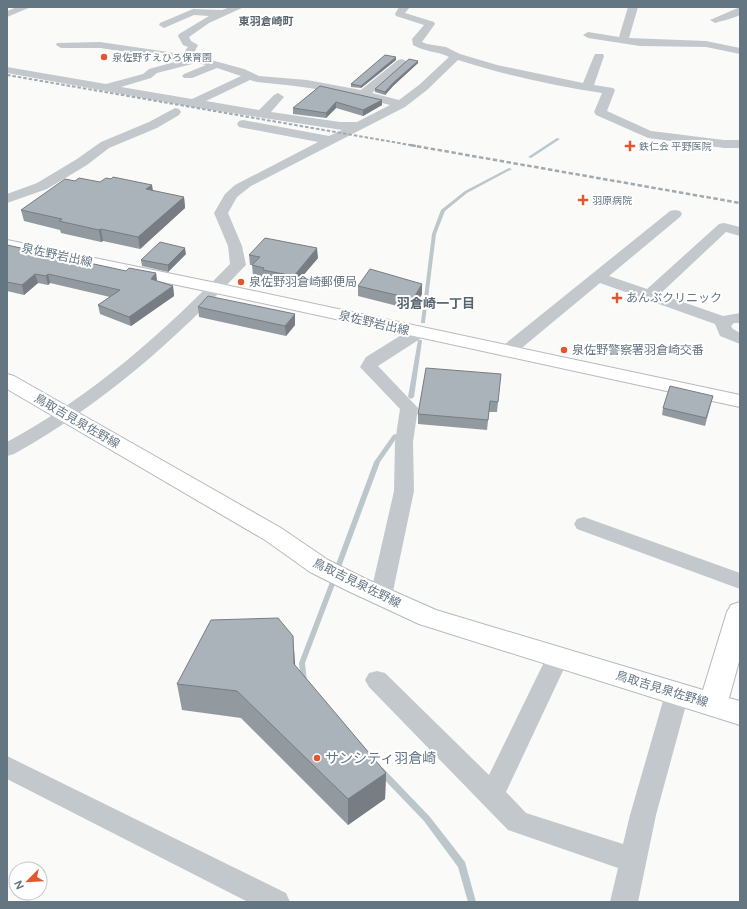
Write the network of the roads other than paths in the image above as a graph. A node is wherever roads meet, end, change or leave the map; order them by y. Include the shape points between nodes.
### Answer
1 (26, 7) edge
2 (239, 7) edge
3 (405, 7) edge
4 (632, 7) edge
5 (8, 14) edge
6 (224, 14) junction
7 (738, 14) edge
8 (715, 20) dead end
9 (164, 25) dead end
10 (588, 35) dead end
11 (623, 40) junction
12 (61, 45) dead end
13 (740, 51) edge
14 (456, 56) junction
15 (599, 56) dead end
16 (192, 58) junction
17 (402, 62) dead end
18 (217, 64) junction
19 (7, 70) edge
20 (304, 70) dead end
21 (174, 72) dead end
22 (250, 76) junction
23 (7, 82) edge
24 (291, 82) junction
25 (588, 86) junction
26 (106, 88) junction
27 (363, 94) junction
28 (278, 97) dead end
29 (193, 103) junction
30 (399, 104) junction
31 (175, 112) junction
32 (262, 114) junction
33 (213, 118) dead end
34 (228, 121) dead end
35 (356, 126) junction
36 (330, 140) junction
37 (740, 144) edge
38 (7, 199) edge
39 (675, 214) dead end
40 (740, 232) edge
41 (7, 245) edge
42 (598, 277) junction
43 (216, 288) junction
44 (649, 295) junction
45 (733, 320) edge
46 (417, 333) junction
47 (740, 339) edge
48 (506, 352) junction
49 (7, 380) edge
50 (740, 401) edge
51 (66, 416) junction
52 (7, 450) edge
53 (584, 524) dead end
54 (740, 581) edge
55 (381, 596) junction
56 (740, 612) edge
57 (557, 658) junction
58 (377, 680) dead end
59 (677, 694) junction
60 (713, 704) junction
61 (740, 713) edge
62 (7, 767) edge
63 (492, 795) junction
64 (633, 860) junction
65 (276, 902) edge
66 (624, 902) edge

1 - 5 street
2 - 6 street
3 - 14 street via 400,14 430,24 417,39 417,43
4 - 11 street
6 - 9 street via 193,12
6 - 16 street via 205,21 183,36 184,40 193,45 187,53
7 - 8 street
10 - 11 street
11 - 13 street via 640,43 706,44
12 - 16 street via 100,46
14 - 25 street via 494,68 564,84
14 - 30 street via 414,95
15 - 25 street
16 - 18 street
16 - 26 street via 181,65 153,71 147,76
17 - 27 street
18 - 21 street via 194,78
18 - 22 street
19 - 26 street
20 - 24 street
22 - 24 street via 266,81
22 - 29 street
23 - 31 street
24 - 27 street
25 - 37 street via 609,90 600,112 648,134
26 - 29 street
27 - 30 street
28 - 32 street
29 - 32 street
30 - 35 street
31 - 33 street
31 - 38 street via 153,126 105,145 42,186
32 - 35 street
34 - 36 street
35 - 36 street
36 - 43 street via 269,171 233,193 221,213 235,246 238,265
39 - 42 street
40 - 44 street via 724,227
41 - 43 main road, 泉佐野岩出線
42 - 44 street
42 - 48 street
43 - 46 main road, 泉佐野岩出線
43 - 51 street via 128,370
44 - 45 street
45 - 47 street via 723,325 726,332
46 - 48 main road, 泉佐野岩出線
46 - 55 street via 372,361 369,367 409,408 404,442 404,490
48 - 50 main road, 泉佐野岩出線
49 - 51 main road, 鳥取吉見泉佐野線
51 - 52 street
51 - 55 main road, 鳥取吉見泉佐野線 via 273,534 319,566
53 - 54 street
55 - 57 main road, 鳥取吉見泉佐野線 via 428,617
56 - 60 main road
57 - 59 main road, 鳥取吉見泉佐野線
57 - 63 street
58 - 63 street
59 - 60 main road, 鳥取吉見泉佐野線
59 - 64 street
60 - 61 main road, 鳥取吉見泉佐野線
62 - 65 street
63 - 64 street via 517,822
64 - 66 street

